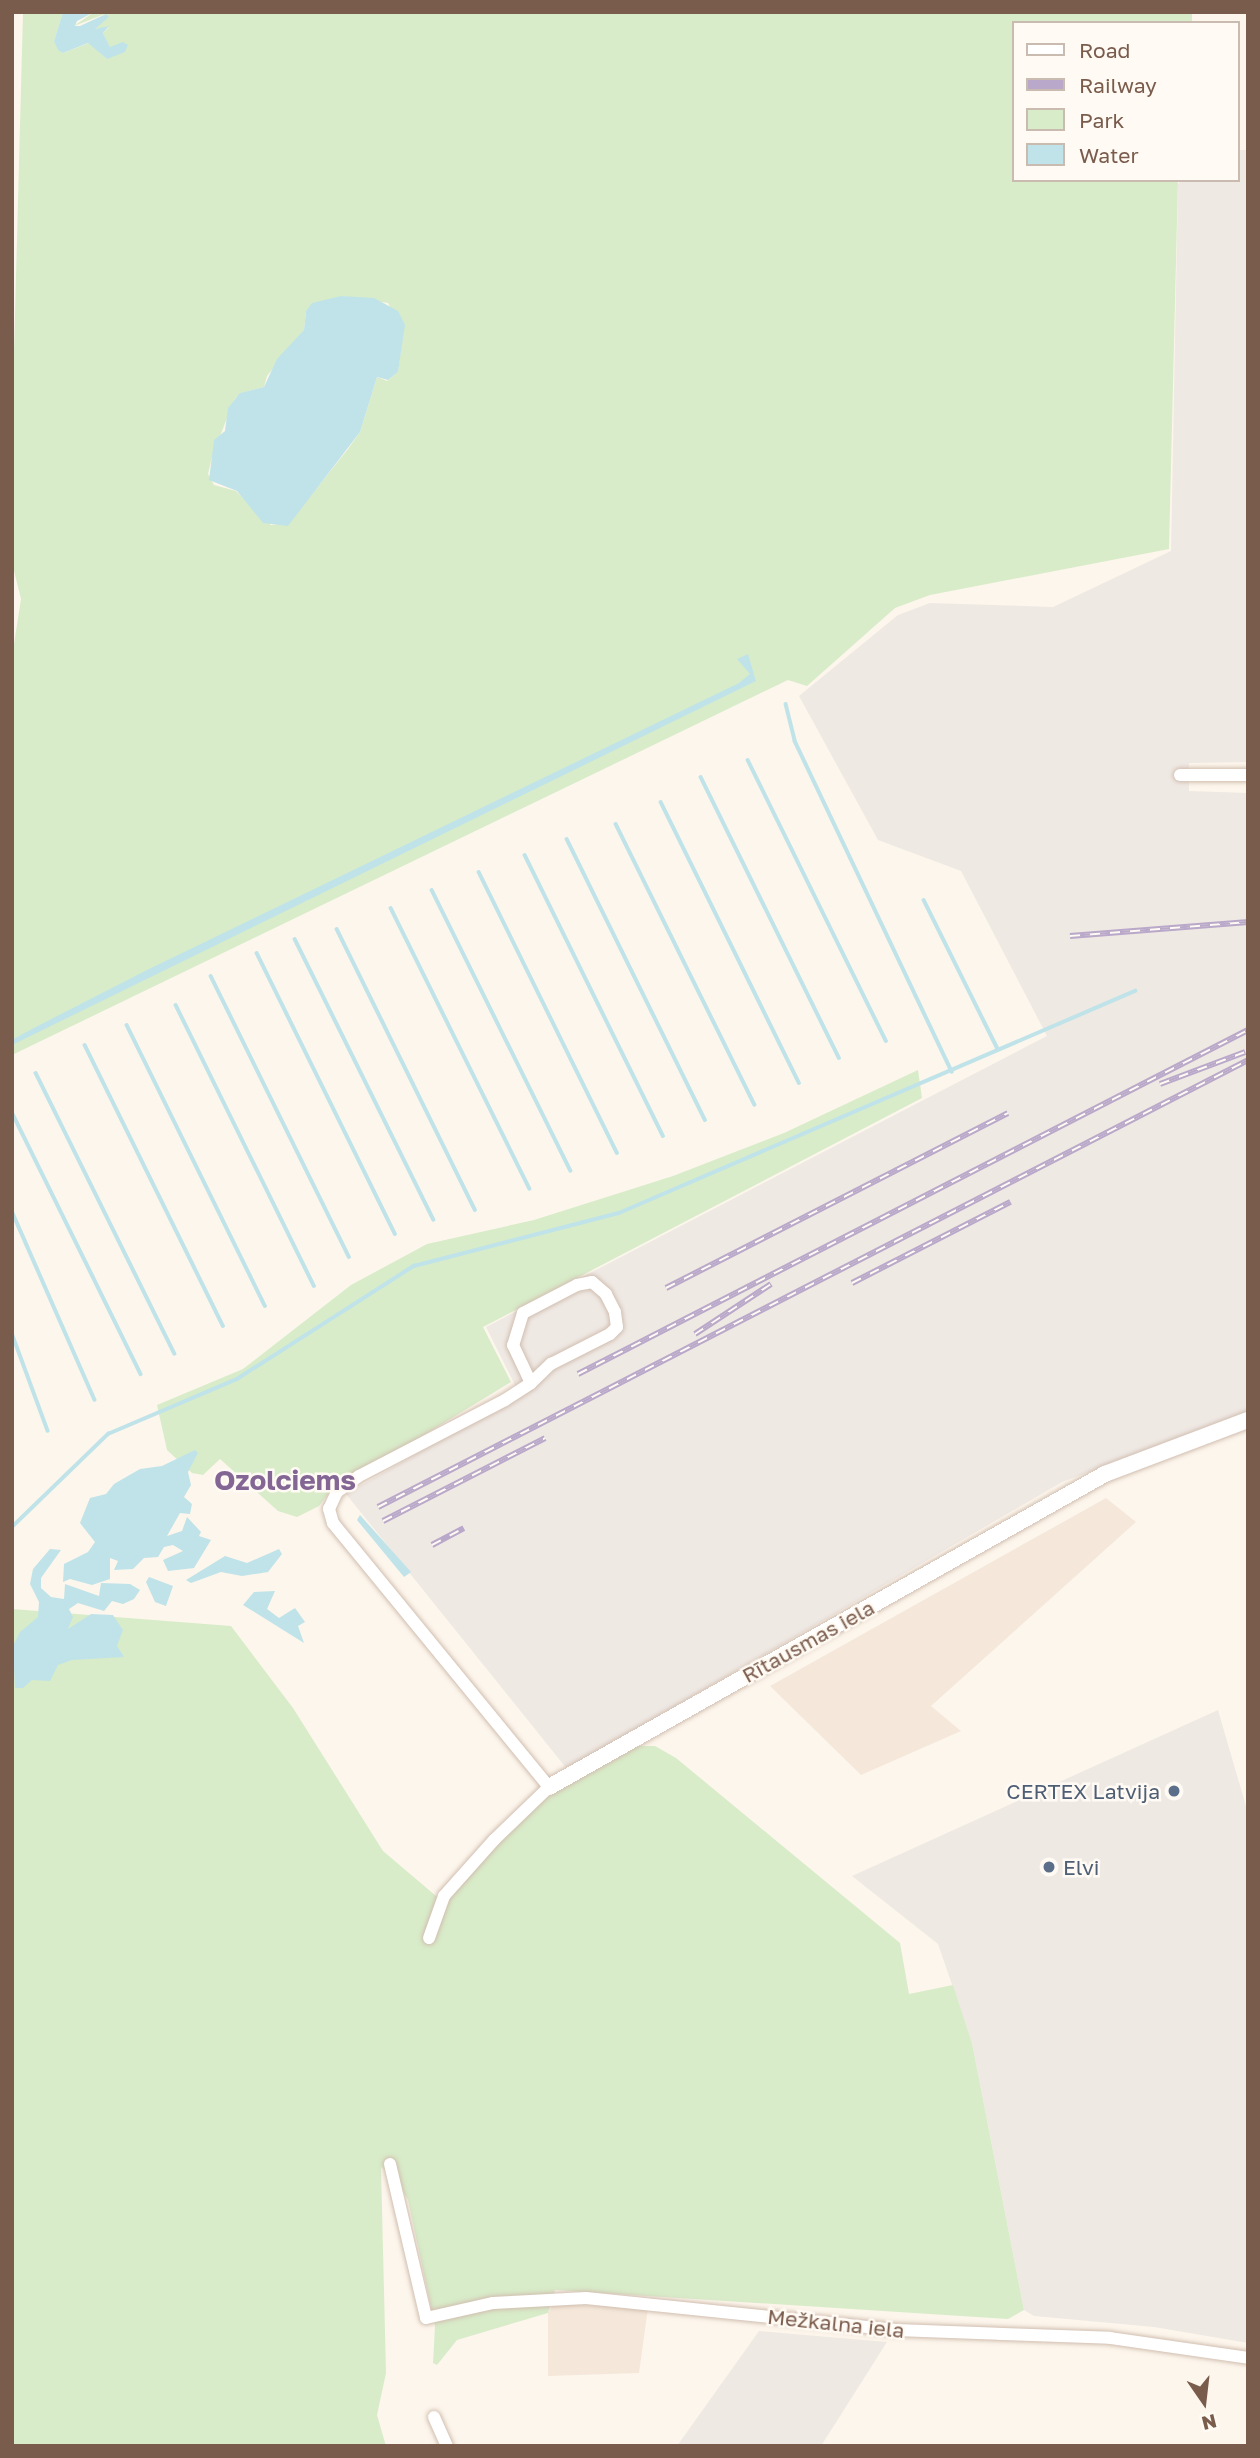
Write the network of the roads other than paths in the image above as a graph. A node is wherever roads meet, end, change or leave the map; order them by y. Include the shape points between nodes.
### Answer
1 (1180, 775) dead end
2 (1248, 775) edge
3 (531, 1383) junction
4 (1248, 1420) edge
5 (549, 1787) junction
6 (429, 1938) dead end
7 (390, 2164) dead end
8 (1248, 2358) edge

1 - 2 street
3 - 3 street via 551,1364 617,1327 606,1294 592,1282 523,1313 513,1345
3 - 5 street via 359,1476 337,1492 329,1509 333,1523
4 - 5 street, Rītausmas iela via 1105,1474
5 - 6 street, Rītausmas iela via 453,1886
7 - 8 street, Mežkalna iela via 426,2318 493,2303 586,2298 896,2330 1110,2338

